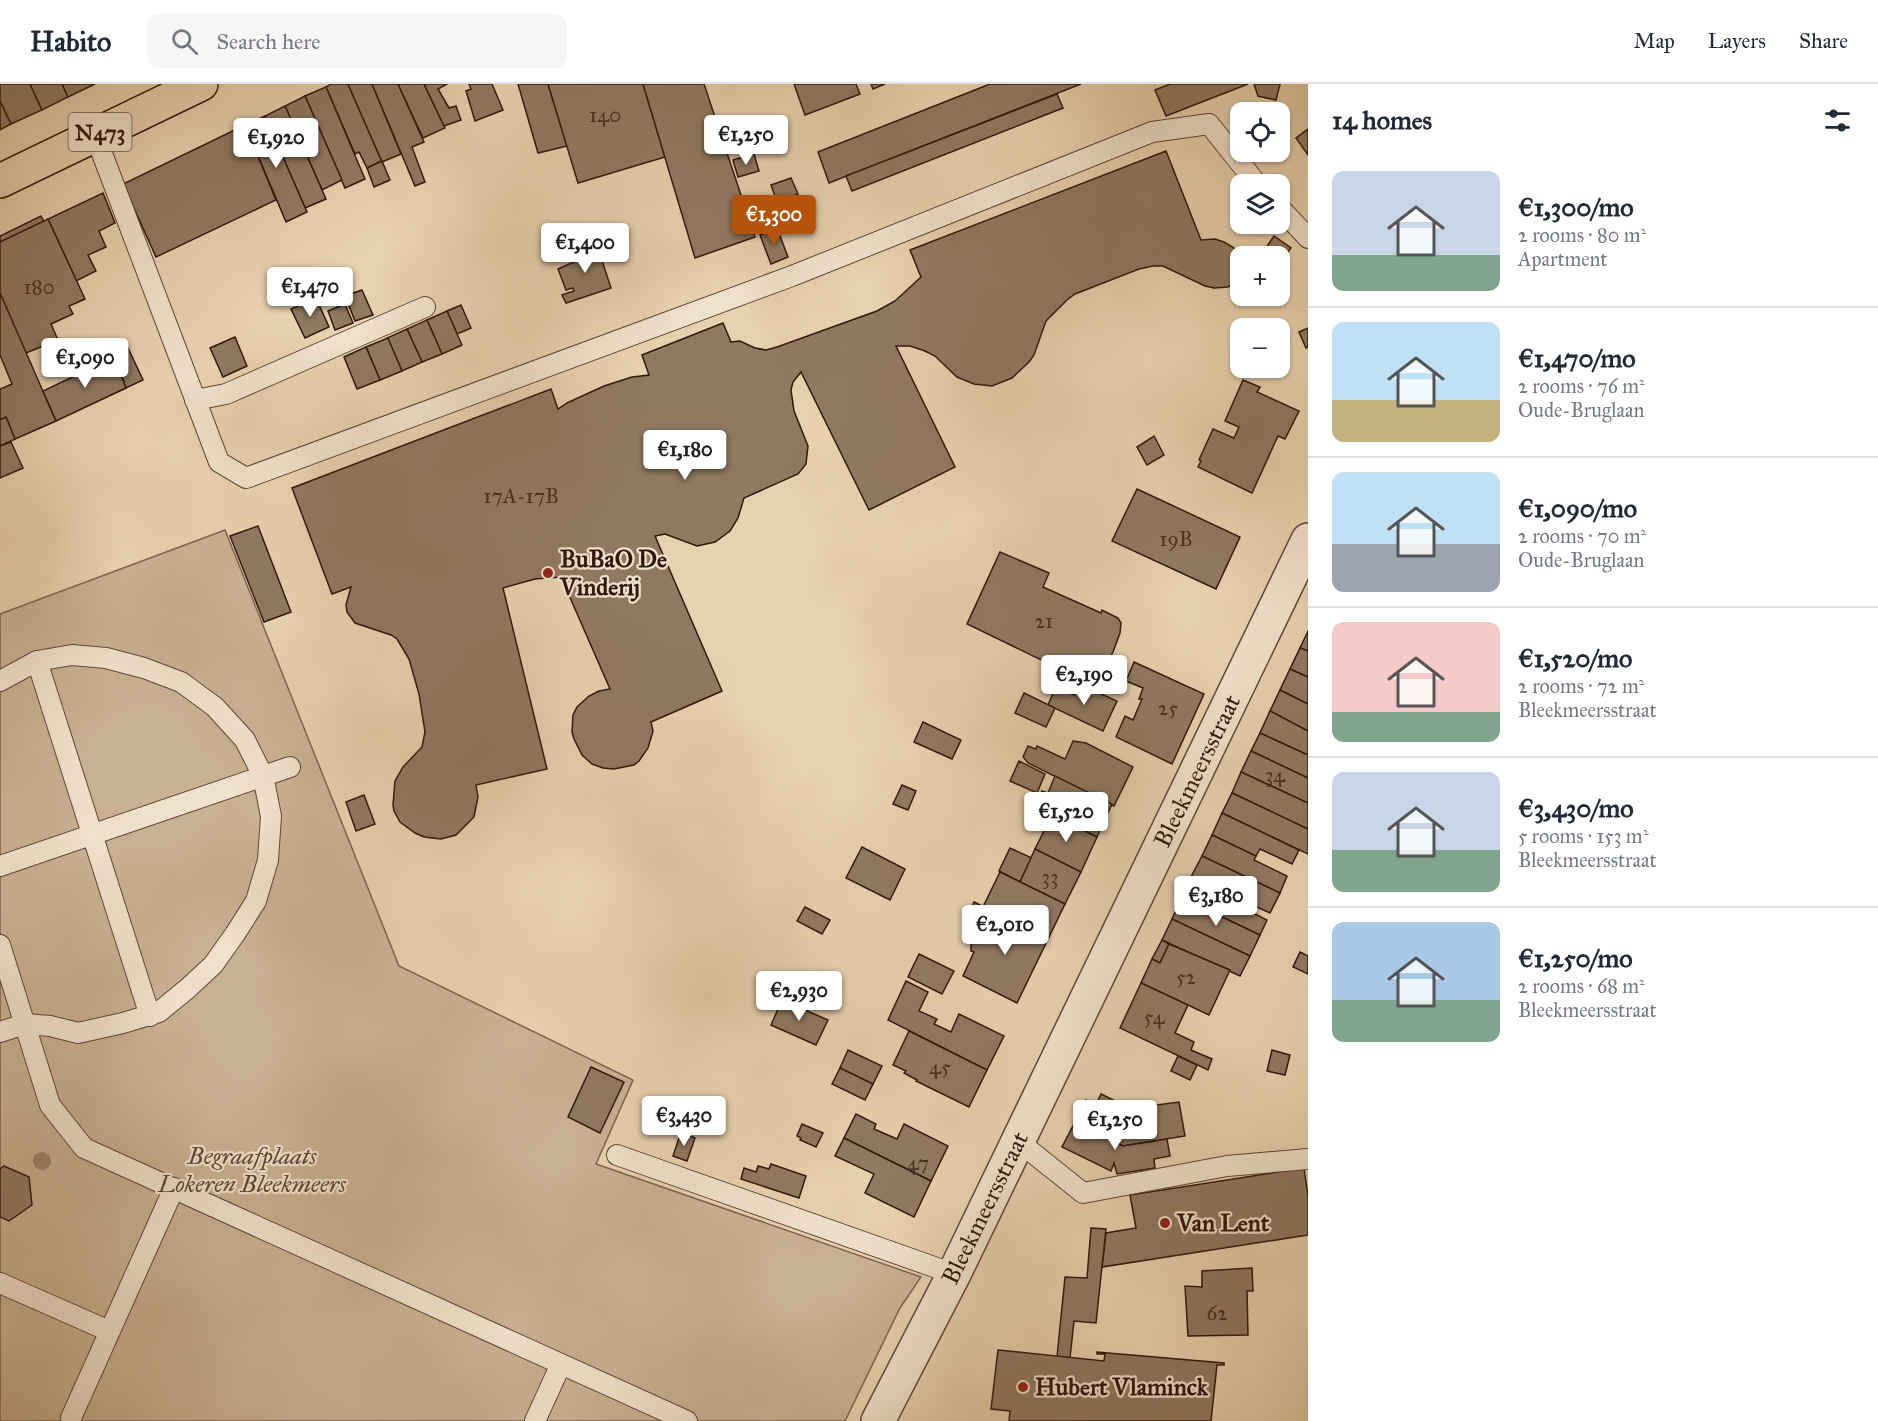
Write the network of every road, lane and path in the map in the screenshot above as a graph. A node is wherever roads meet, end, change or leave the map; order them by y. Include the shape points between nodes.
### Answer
1 (180, 88) edge
2 (95, 135) junction
3 (1249, 174) edge
4 (0, 181) edge
5 (1290, 219) edge
6 (1308, 238) edge
7 (425, 308) dead end
8 (195, 400) junction
9 (1308, 540) edge
10 (37, 661) junction
11 (0, 681) edge
12 (290, 767) dead end
13 (263, 776) junction
14 (92, 835) junction
15 (0, 866) edge
16 (0, 945) edge
17 (150, 1016) junction
18 (25, 1024) junction
19 (0, 1032) edge
20 (1018, 1141) junction
21 (616, 1155) dead end
22 (1308, 1159) edge
23 (174, 1188) junction
24 (954, 1274) junction
25 (0, 1283) edge
26 (109, 1331) junction
27 (561, 1364) junction
28 (73, 1420) edge
29 (535, 1421) edge
30 (687, 1421) edge
31 (878, 1421) edge

1 - 2 main road, N473
2 - 4 main road, N473
2 - 8 lane
3 - 8 lane via 1209,124 1152,132 792,276 246,477 219,462
5 - 6 lane
7 - 8 lane via 226,394
9 - 20 street, Bleekmeersstraat
10 - 11 lane
10 - 13 lane via 72,655 106,658 181,682 215,707 245,740
10 - 14 lane
12 - 13 lane
13 - 14 lane
13 - 17 lane via 271,816 268,860 256,901 213,965
14 - 15 lane
14 - 17 lane
16 - 18 lane
17 - 18 lane via 78,1033
18 - 19 lane
18 - 23 lane via 50,1104 84,1148
20 - 22 lane via 1083,1193 1227,1166
20 - 24 street, Bleekmeersstraat
21 - 24 lane
23 - 26 lane
23 - 27 lane
24 - 31 street, Bleekmeersstraat
25 - 26 lane
26 - 28 lane
27 - 29 lane
27 - 30 lane

